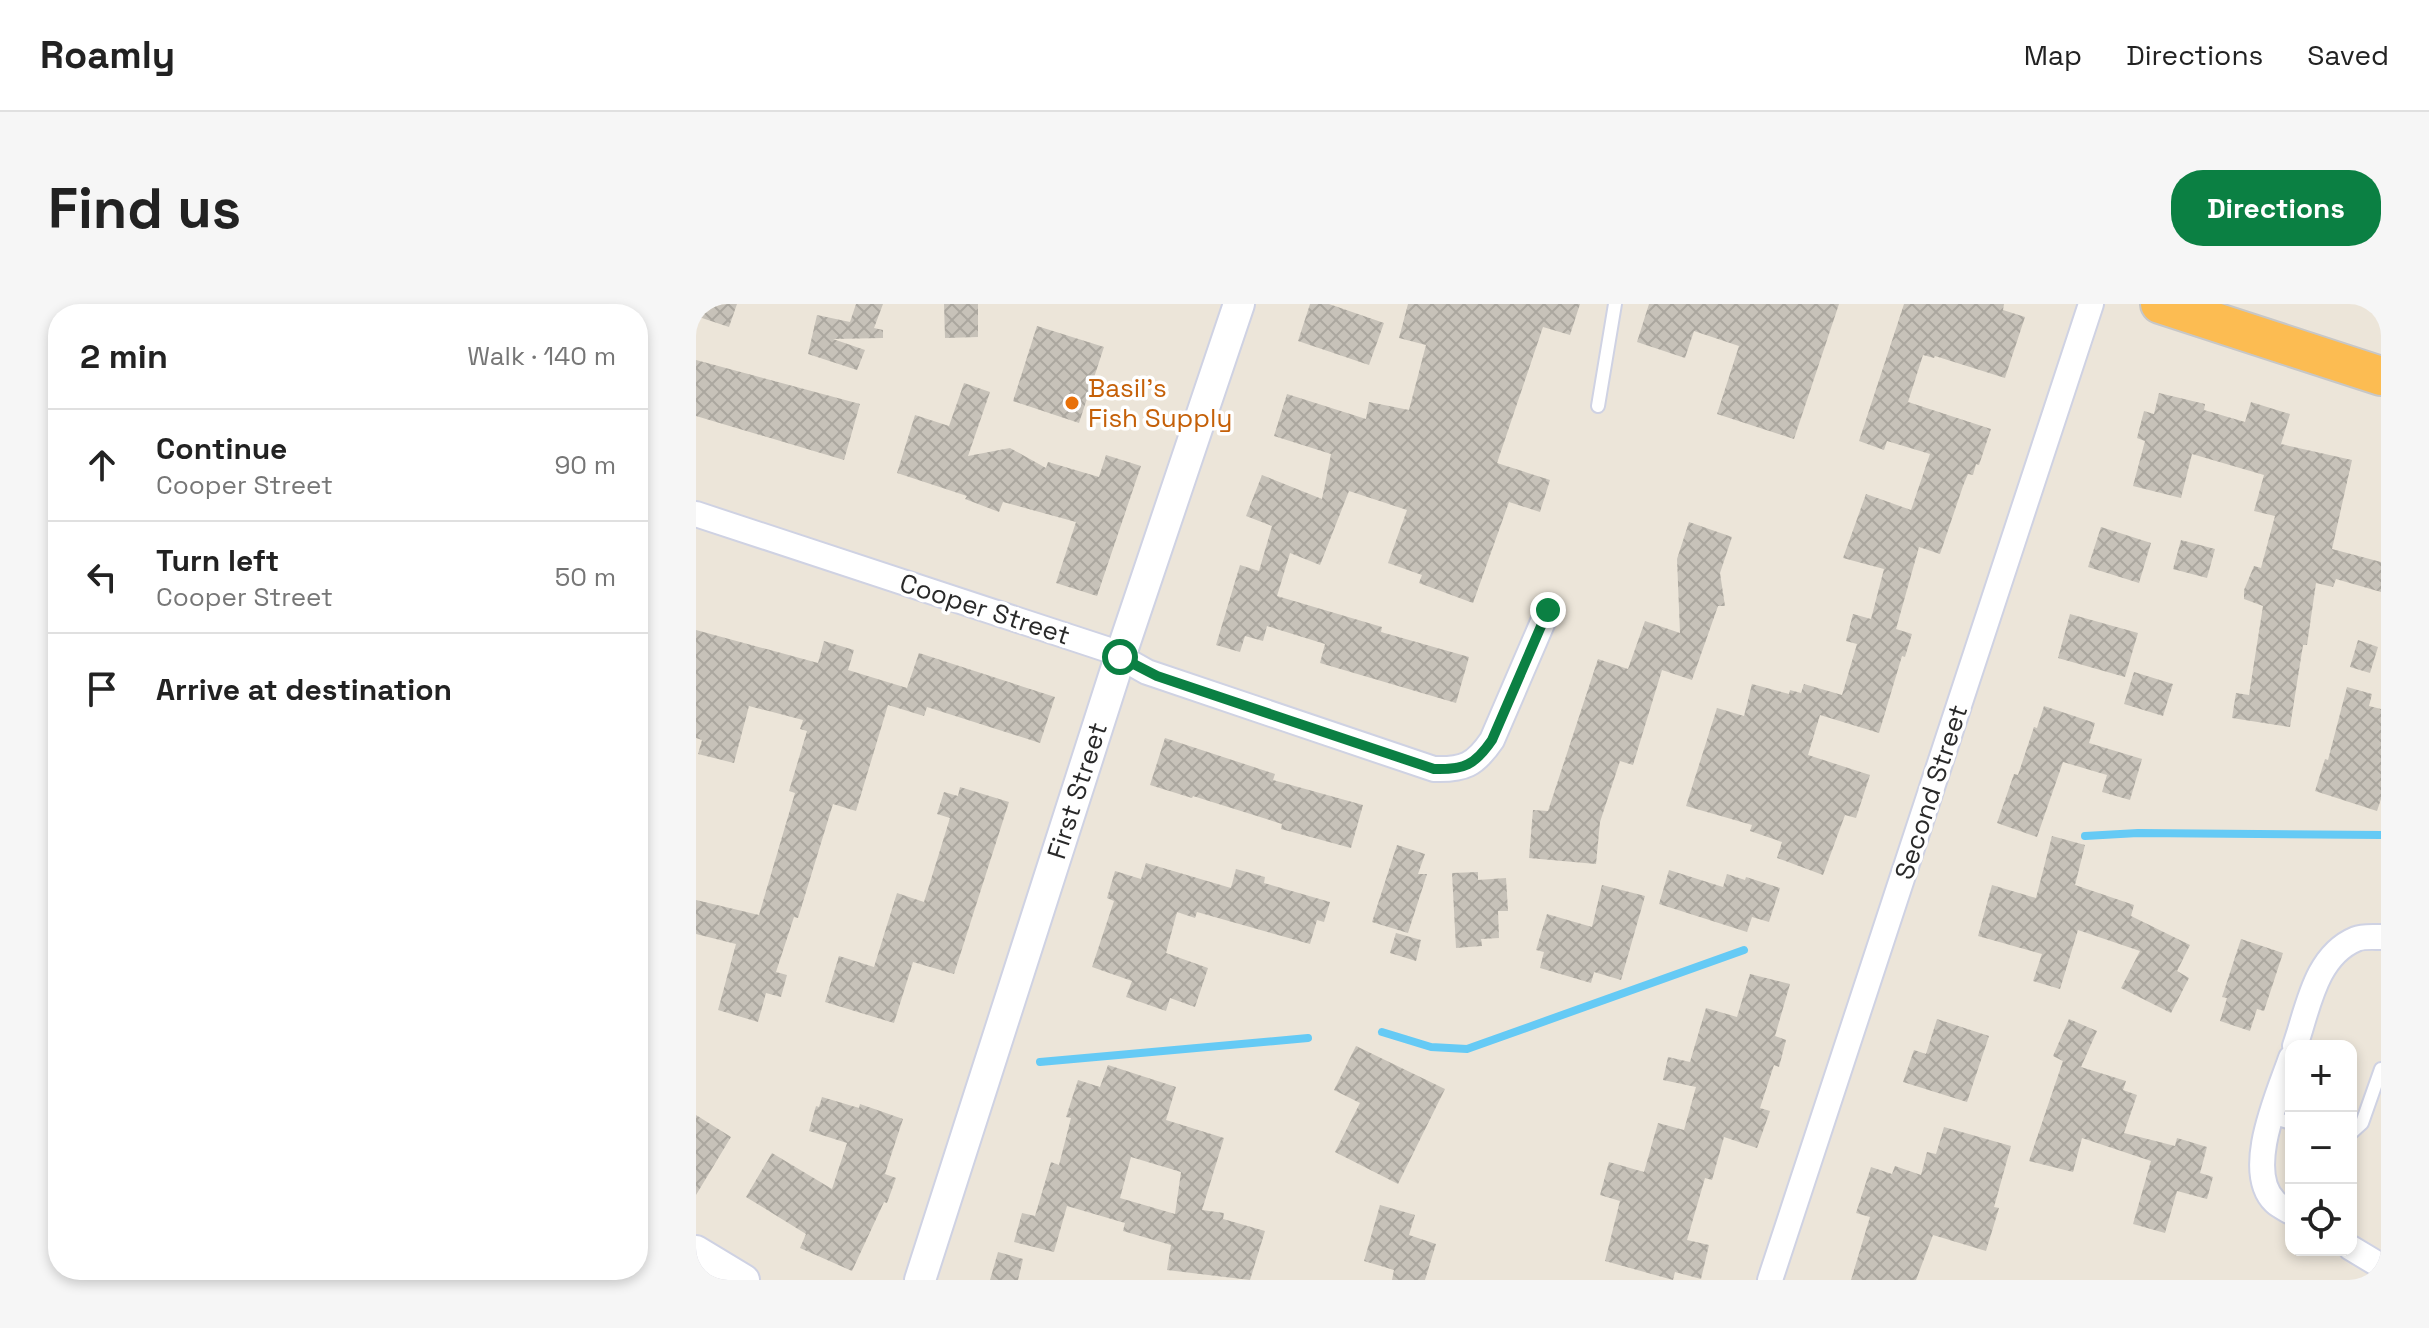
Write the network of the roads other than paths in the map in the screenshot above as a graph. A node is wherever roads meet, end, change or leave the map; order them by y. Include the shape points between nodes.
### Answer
1 (1239, 304) edge
2 (1615, 304) edge
3 (2091, 304) edge
4 (2160, 304) edge
5 (2381, 376) edge
6 (1598, 406) dead end
7 (696, 514) edge
8 (1548, 610) dead end
9 (1120, 657) junction
10 (2381, 937) edge
11 (2297, 1040) edge
12 (2381, 1069) edge
13 (2285, 1095) edge
14 (2281, 1120) edge
15 (2357, 1128) edge
16 (2285, 1208) edge
17 (696, 1251) edge
18 (2357, 1252) edge
19 (2381, 1266) edge
20 (744, 1280) edge
21 (920, 1280) edge
22 (1770, 1280) edge

1 - 9 street, First Street
2 - 6 lane
3 - 22 street, Second Street
4 - 5 highway
7 - 9 street, Cooper Street
8 - 9 street, Cooper Street via 1492,740 1481,757 1453,769 1434,769 1157,676
9 - 21 street, First Street
10 - 11 street via 2358,938 2333,954 2320,972
12 - 15 lane
13 - 14 street
14 - 16 street via 2262,1153 2263,1182
17 - 20 street
18 - 19 street

